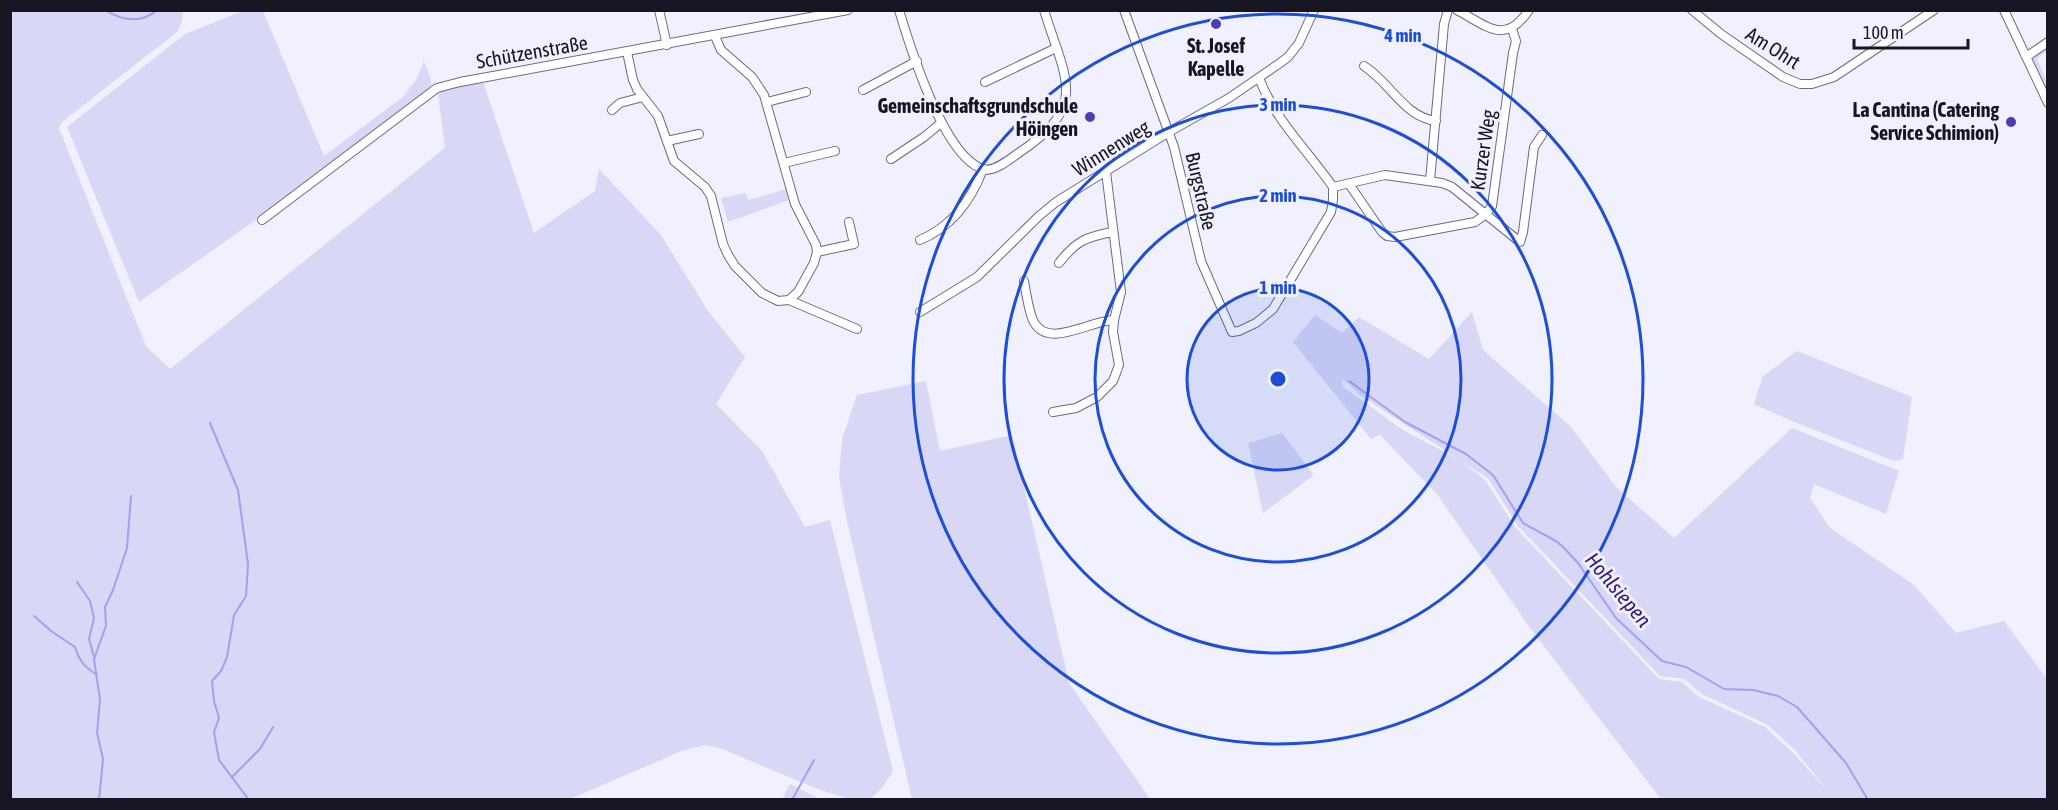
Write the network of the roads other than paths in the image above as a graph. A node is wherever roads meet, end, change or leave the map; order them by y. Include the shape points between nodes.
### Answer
1 (659, 10) edge
2 (848, 10) edge
3 (899, 10) edge
4 (1044, 10) edge
5 (1124, 10) edge
6 (1314, 10) edge
7 (1448, 10) edge
8 (1457, 10) edge
9 (1528, 10) edge
10 (1692, 10) edge
11 (1934, 10) edge
12 (2004, 10) edge
13 (809, 14) edge
14 (1512, 29) junction
15 (715, 36) junction
16 (2048, 42) edge
17 (667, 45) junction
18 (1056, 48) junction
19 (627, 52) junction
20 (2026, 57) junction
21 (917, 61) junction
22 (1364, 66) dead end
23 (1259, 78) junction
24 (985, 82) dead end
25 (863, 90) dead end
26 (806, 92) dead end
27 (643, 97) junction
28 (767, 102) junction
29 (2048, 103) edge
30 (612, 110) dead end
31 (1436, 121) junction
32 (941, 123) junction
33 (1169, 132) junction
34 (699, 134) dead end
35 (1542, 135) dead end
36 (667, 141) junction
37 (835, 151) dead end
38 (891, 159) dead end
39 (784, 163) junction
40 (983, 169) junction
41 (1106, 172) junction
42 (1430, 181) junction
43 (1349, 184) junction
44 (1333, 187) junction
45 (1486, 214) junction
46 (262, 220) dead end
47 (849, 222) dead end
48 (1112, 232) junction
49 (920, 240) dead end
50 (817, 252) junction
51 (1059, 263) dead end
52 (1024, 281) dead end
53 (789, 300) junction
54 (920, 312) dead end
55 (1114, 320) junction
56 (857, 329) dead end
57 (1053, 412) dead end

1 - 17 street
2 - 13 street, Schützenstraße
3 - 21 street
4 - 18 street
5 - 33 street, Burgstraße
6 - 23 street, Winnenweg via 1294,50
7 - 31 street
8 - 14 street via 1494,29
9 - 14 street
10 - 11 street, Am Ohrt via 1784,77 1812,84 1834,78
12 - 20 street
13 - 15 street, Schützenstraße
14 - 45 street, Kurzer Weg via 1516,41 1491,206
15 - 17 street, Schützenstraße
15 - 28 street via 721,50 757,83
16 - 20 street
17 - 19 street, Schützenstraße
18 - 24 street
18 - 40 street via 1067,92 1061,113 1047,131 1019,153 995,167
19 - 27 street via 633,80
19 - 46 street, Schützenstraße via 437,88
20 - 29 street
21 - 25 street
21 - 32 street
22 - 31 street via 1376,73 1415,115
23 - 33 street, Winnenweg
23 - 44 street via 1276,113
26 - 28 street
27 - 30 street via 620,103
27 - 36 street via 654,109
28 - 39 street
31 - 42 street
32 - 38 street
32 - 40 street via 965,156
33 - 41 street, Winnenweg
33 - 44 street, Burgstraße via 1201,261 1232,332 1256,323 1273,309 1331,212
34 - 36 street
35 - 45 street via 1534,147 1520,242
36 - 53 street via 678,165 711,196 723,244 735,266 762,293 778,301
37 - 39 street
39 - 50 street via 795,204
40 - 49 street via 951,222
41 - 48 street
41 - 54 street, Winnenweg via 1048,208 977,277
42 - 43 street via 1385,175
42 - 45 street via 1447,184
43 - 44 street
43 - 45 street, Kurzer Weg via 1387,236 1475,222
47 - 50 street via 854,244
48 - 51 street via 1080,240
48 - 55 street via 1121,292
50 - 53 street via 798,291
52 - 55 street via 1033,321 1045,333 1057,335
53 - 56 street
55 - 57 street via 1119,360 1113,381 1087,403

